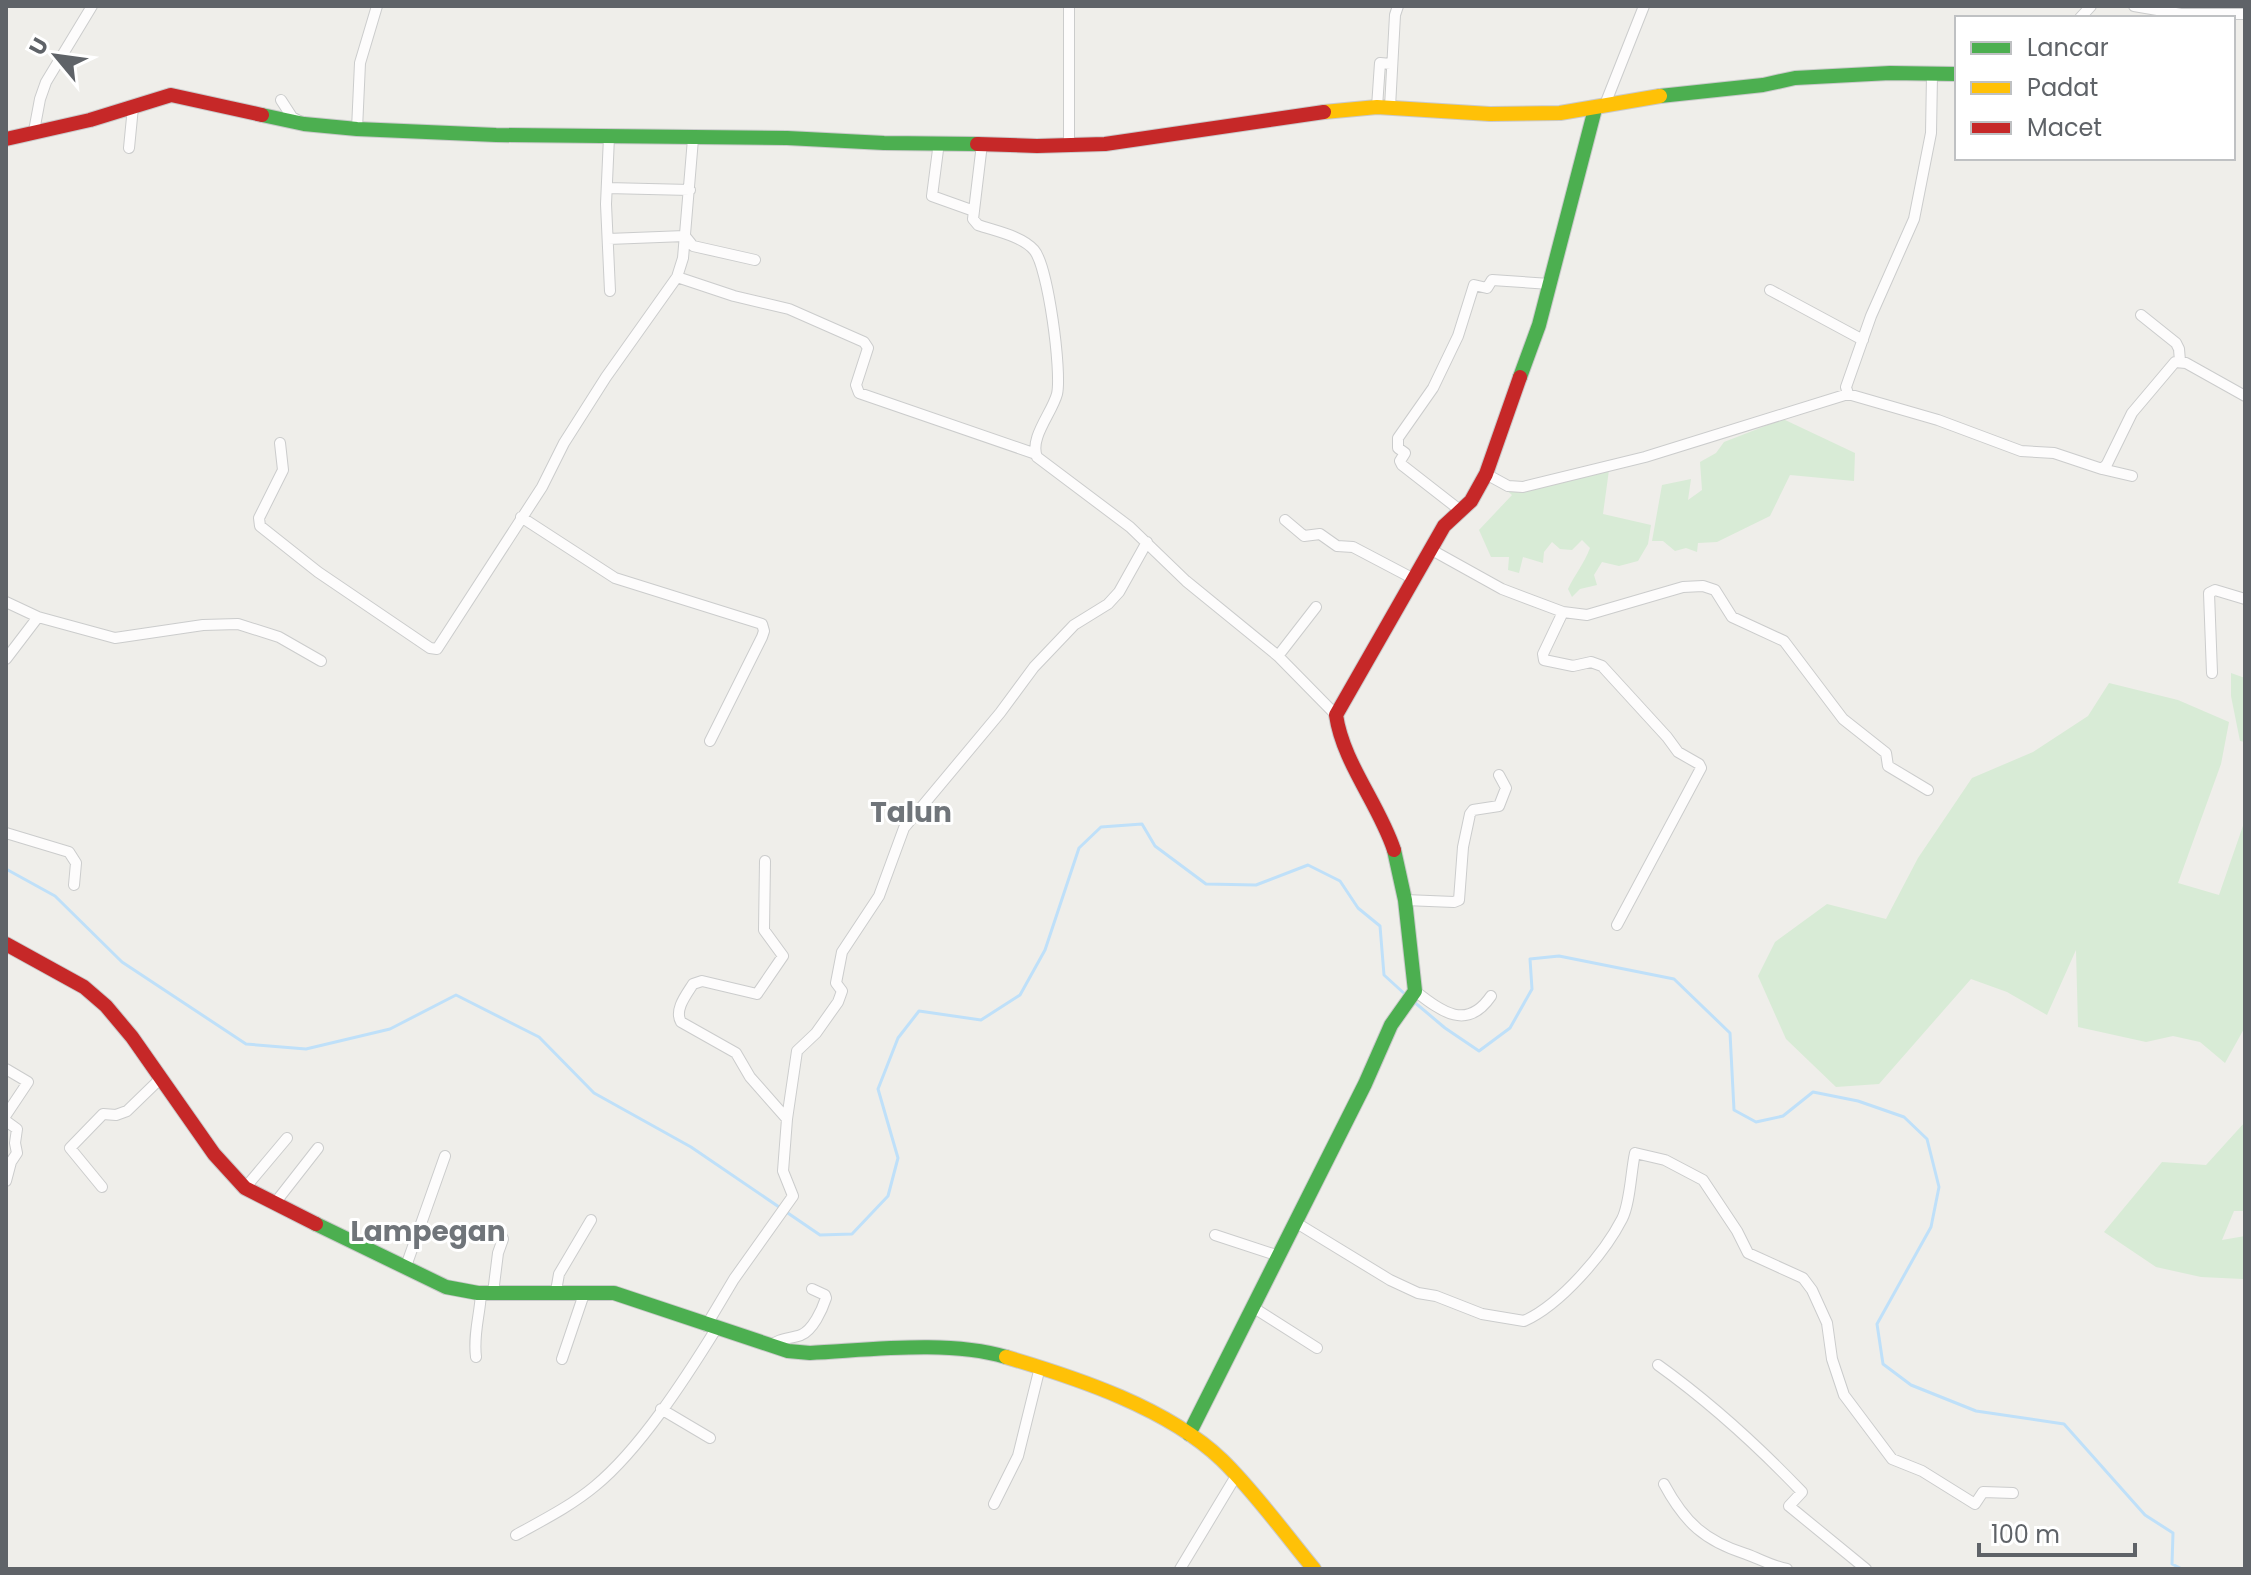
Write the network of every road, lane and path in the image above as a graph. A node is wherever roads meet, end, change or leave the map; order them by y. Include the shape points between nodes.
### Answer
1 (92, 6) edge
2 (377, 6) edge
3 (1069, 6) edge
4 (1398, 6) edge
5 (1644, 6) edge
6 (2134, 6) edge
7 (2210, 10) edge
8 (2245, 14) edge
9 (1955, 74) edge
10 (1932, 75) junction
11 (281, 100) dead end
12 (133, 107) junction
13 (1384, 107) junction
14 (1599, 108) junction
15 (304, 124) junction
16 (357, 129) junction
17 (34, 131) junction
18 (609, 137) junction
19 (6, 139) edge
20 (693, 139) junction
21 (939, 142) junction
22 (982, 144) junction
23 (1069, 145) junction
24 (129, 148) dead end
25 (607, 188) junction
26 (690, 190) junction
27 (974, 211) junction
28 (685, 236) junction
29 (608, 239) junction
30 (755, 260) dead end
31 (677, 277) junction
32 (1550, 284) junction
33 (1770, 290) dead end
34 (610, 291) dead end
35 (2141, 315) dead end
36 (1863, 340) junction
37 (2180, 361) junction
38 (1848, 394) junction
39 (2245, 396) edge
40 (280, 443) dead end
41 (1036, 454) junction
42 (2102, 469) junction
43 (1486, 474) junction
44 (2132, 476) dead end
45 (1461, 511) junction
46 (521, 517) junction
47 (1285, 520) dead end
48 (1147, 542) junction
49 (1430, 549) junction
50 (1412, 578) junction
51 (2245, 599) edge
52 (6, 602) edge
53 (1316, 607) dead end
54 (1563, 612) junction
55 (38, 617) junction
56 (1278, 656) junction
57 (6, 659) edge
58 (321, 661) dead end
59 (2212, 673) dead end
60 (1336, 715) junction
61 (710, 741) dead end
62 (1499, 775) dead end
63 (1928, 790) dead end
64 (6, 833) edge
65 (765, 861) dead end
66 (74, 885) dead end
67 (1405, 900) junction
68 (1617, 925) dead end
69 (6, 945) edge
70 (1413, 993) junction
71 (1491, 996) dead end
72 (6, 1069) edge
73 (160, 1079) junction
74 (6, 1118) edge
75 (787, 1119) junction
76 (287, 1138) dead end
77 (318, 1148) dead end
78 (445, 1156) dead end
79 (6, 1181) edge
80 (102, 1187) dead end
81 (245, 1188) junction
82 (275, 1203) junction
83 (591, 1220) dead end
84 (1295, 1222) junction
85 (500, 1233) dead end
86 (1215, 1235) dead end
87 (1279, 1256) junction
88 (405, 1269) junction
89 (812, 1289) dead end
90 (556, 1291) junction
91 (585, 1291) junction
92 (487, 1293) junction
93 (1254, 1308) junction
94 (711, 1328) junction
95 (770, 1346) junction
96 (1317, 1348) dead end
97 (476, 1357) dead end
98 (562, 1359) dead end
99 (1658, 1365) dead end
100 (1040, 1367) junction
101 (661, 1409) junction
102 (1189, 1434) junction
103 (710, 1438) dead end
104 (1236, 1476) junction
105 (1664, 1484) dead end
106 (2013, 1493) dead end
107 (994, 1504) dead end
108 (516, 1535) dead end
109 (1180, 1569) edge
110 (1314, 1569) edge
111 (1787, 1569) edge
112 (1866, 1569) edge

1 - 17 street via 46,82
2 - 16 street via 360,63
3 - 23 street
4 - 13 street via 1391,64 1380,63
5 - 14 street
6 - 7 street via 2181,14
7 - 8 street
9 - 10 street
10 - 14 street via 1795,78
10 - 36 street via 1931,133 1914,219
11 - 15 street
12 - 15 street via 171,95
12 - 17 street
12 - 24 street
13 - 14 street via 1514,114
13 - 23 street
14 - 32 street
15 - 16 street
16 - 18 street
17 - 19 street
18 - 20 street
18 - 25 street
20 - 21 street
20 - 26 street
21 - 22 street
21 - 27 street via 932,196
22 - 23 street
22 - 27 street
25 - 26 street
25 - 29 street
26 - 28 street
27 - 41 street via 978,225 1027,244 1039,260 1058,382
28 - 29 street
28 - 30 street via 693,246
28 - 31 street
29 - 34 street
31 - 41 street via 789,309 864,342 868,348 856,385 859,393
31 - 46 street via 606,377
32 - 43 street
32 - 45 street via 1492,280 1487,288 1474,285 1433,388 1398,438 1398,448 1405,453 1402,465
33 - 36 street
35 - 37 street via 2176,343
36 - 38 street
37 - 39 street
37 - 42 street via 2132,413
38 - 42 street via 2021,451 2054,453
38 - 43 street via 1645,457 1523,487 1508,486
40 - 46 street via 284,465 260,526 431,649 440,646
41 - 48 street
42 - 44 street
43 - 45 street
45 - 49 street
46 - 61 street via 615,578 762,624 762,637
47 - 50 street via 1304,536 1320,534
48 - 56 street
48 - 75 street via 1119,592 1074,625 1034,667 901,831 879,896 842,952 838,1002 797,1051
49 - 50 street
49 - 54 street via 1502,589
50 - 60 street
51 - 59 street via 2209,593
52 - 55 street
53 - 56 street
54 - 63 street via 1587,615 1683,587 1715,590 1732,617 1784,641 1843,719 1886,753 1888,766
54 - 68 street via 1544,660 1602,666 1678,752 1701,768
55 - 57 street
55 - 58 street via 115,638 238,624 279,637
56 - 60 street
60 - 67 street via 1339,737 1390,837
62 - 67 street via 1506,788 1499,806 1470,814 1459,900
64 - 66 street via 69,852 76,863
65 - 75 street via 764,930 783,954 781,959 757,994 696,982 678,1017 736,1053
67 - 70 street
69 - 73 street via 95,996
70 - 71 street via 1466,1016 1478,1012
70 - 84 street via 1391,1025
72 - 74 street via 28,1081
73 - 80 street via 123,1113 103,1114 70,1148
73 - 81 street
74 - 79 street via 17,1129 17,1153
75 - 94 street via 783,1171 793,1196 734,1279
76 - 81 street
77 - 82 street
78 - 88 street
81 - 82 street
82 - 88 street
83 - 90 street via 561,1270
84 - 87 street
84 - 106 street via 1418,1293 1524,1321 1573,1285 1623,1217 1635,1153 1665,1160 1703,1180 1748,1253 1803,1278 1827,1323 1844,1395 1892,1459 1975,1504 1983,1492
85 - 92 street via 503,1239
86 - 87 street
87 - 93 street
88 - 92 street via 446,1287
89 - 95 street via 826,1298 809,1331
90 - 91 street
90 - 92 street
91 - 94 street via 622,1296
91 - 98 street
92 - 97 street via 474,1335
93 - 96 street
93 - 102 street
94 - 95 street
94 - 101 street
95 - 100 street via 810,1353 958,1349
99 - 112 street via 1753,1442 1802,1492 1789,1506
100 - 102 street via 1140,1406
100 - 107 street via 1018,1456
101 - 103 street
101 - 108 street via 596,1485
102 - 104 street
104 - 109 street
104 - 110 street
105 - 111 street via 1699,1532 1727,1549

